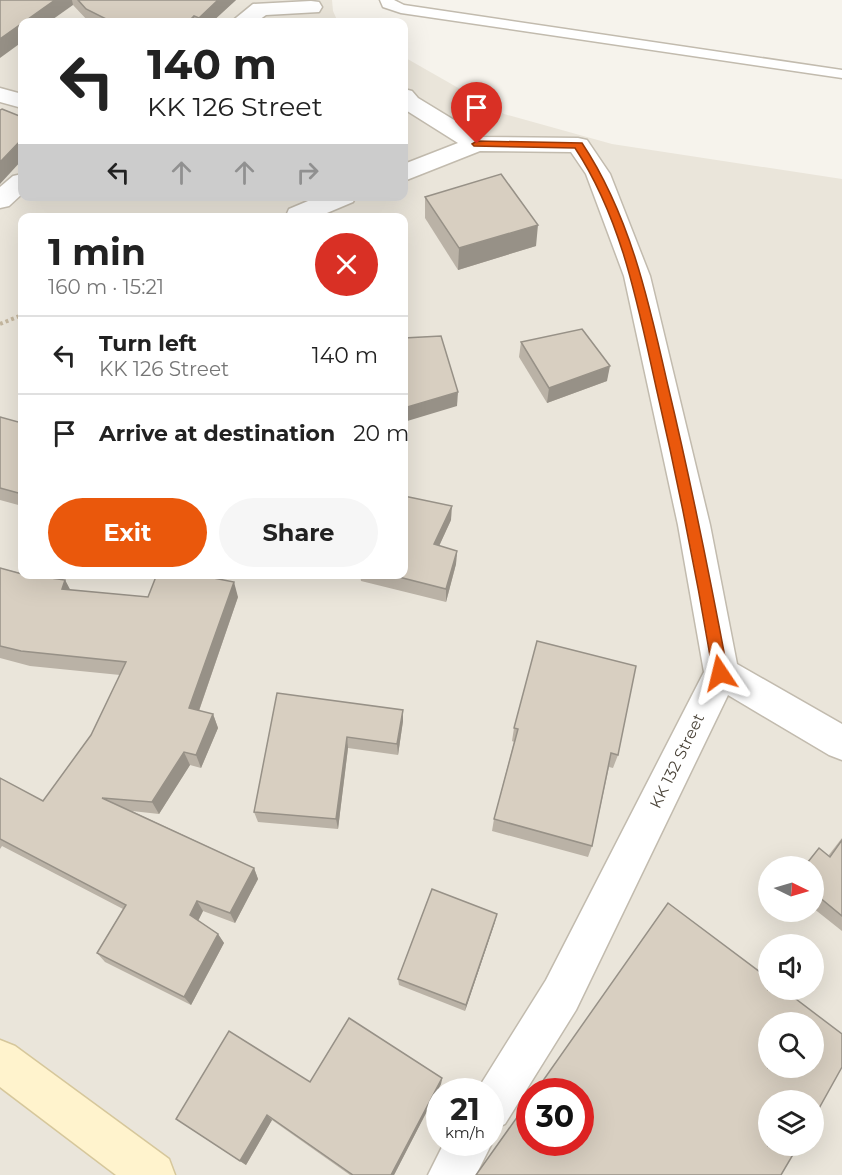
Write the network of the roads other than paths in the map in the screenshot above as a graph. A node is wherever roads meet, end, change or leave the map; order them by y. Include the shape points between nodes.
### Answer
1 (387, 0) edge
2 (314, 3) edge
3 (248, 18) edge
4 (324, 18) edge
5 (842, 74) edge
6 (0, 95) edge
7 (18, 100) edge
8 (408, 101) edge
9 (477, 144) junction
10 (408, 171) edge
11 (18, 185) edge
12 (0, 200) edge
13 (332, 201) edge
14 (303, 213) edge
15 (720, 673) junction
16 (842, 743) edge
17 (0, 1061) edge
18 (504, 1087) edge
19 (462, 1156) edge
20 (153, 1175) edge
21 (450, 1175) edge

1 - 5 lane via 401,9
2 - 3 street via 261,9
2 - 4 street
6 - 7 street
8 - 9 street
9 - 10 street
9 - 15 street via 578,145 598,174 637,276 694,525
11 - 12 street
13 - 14 street
15 - 16 street
15 - 18 street, KK 132 Street via 561,995
17 - 20 main road
19 - 21 street

